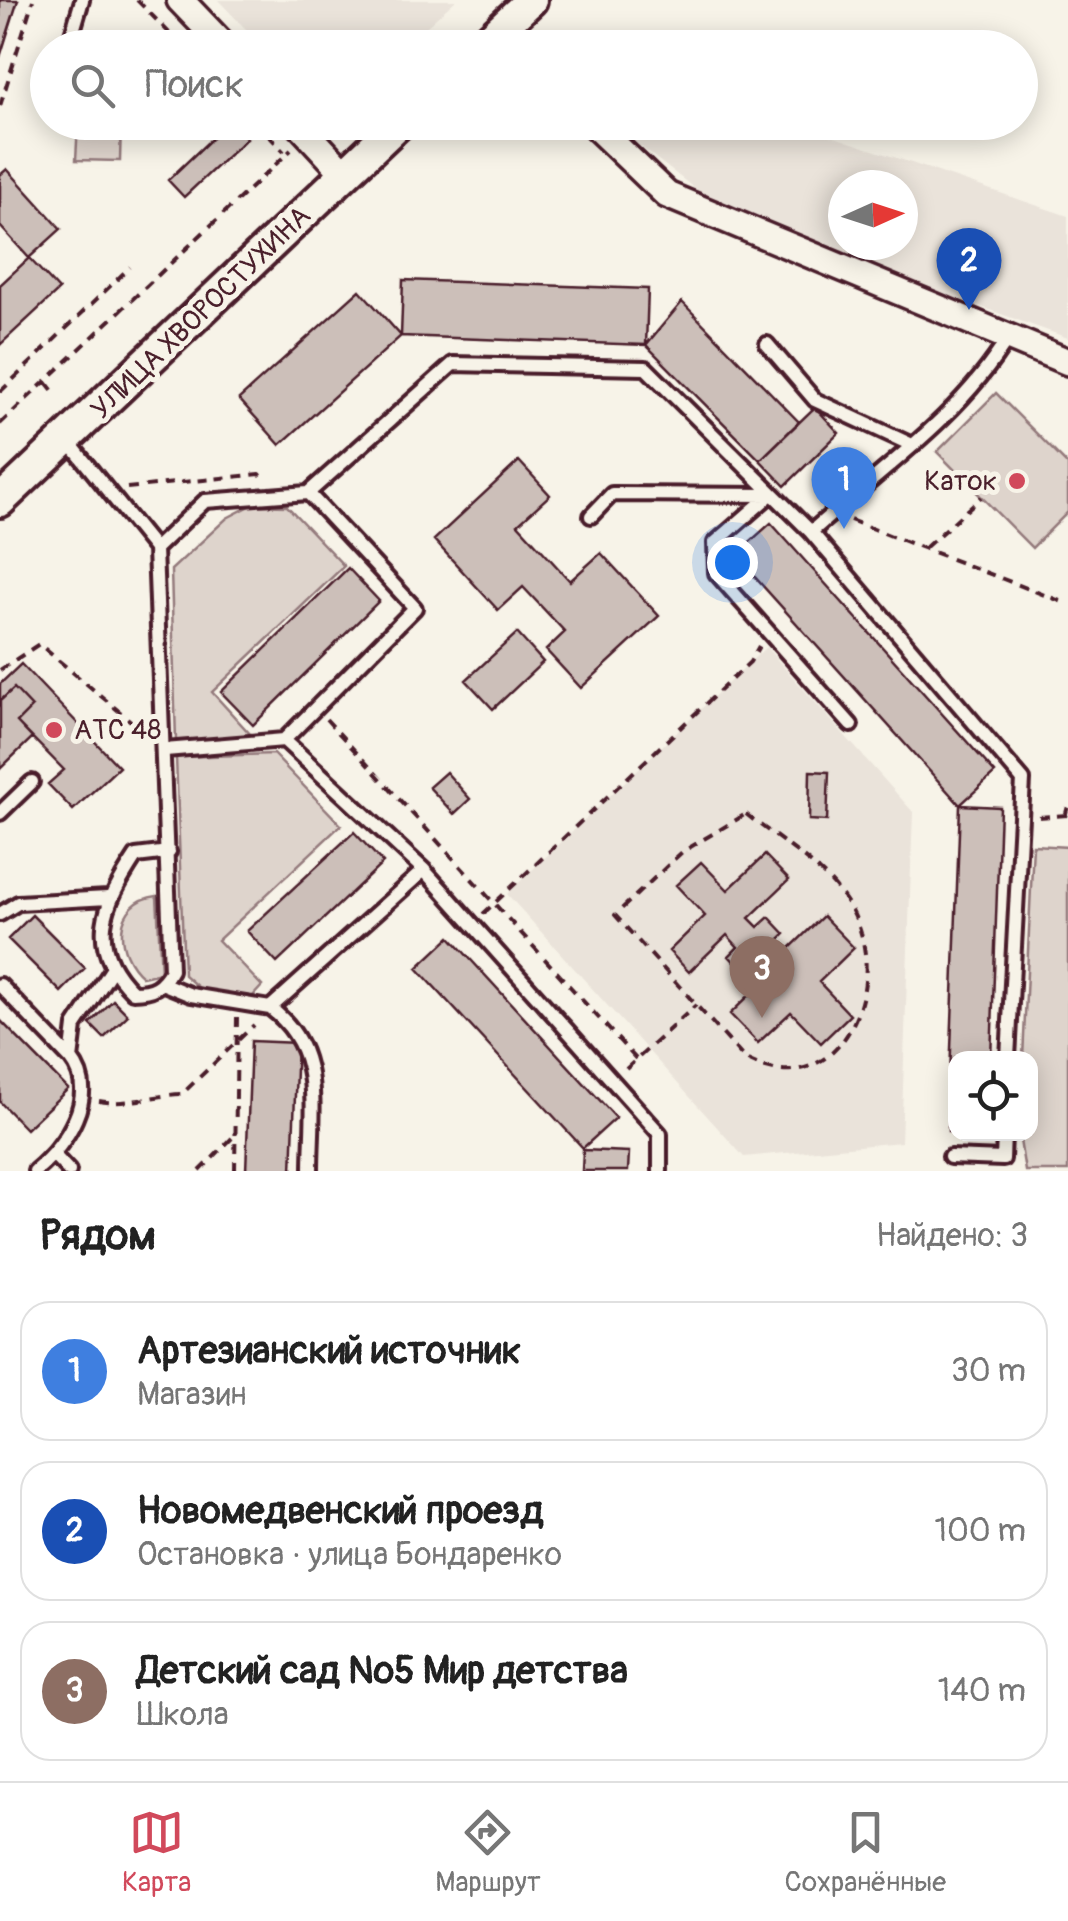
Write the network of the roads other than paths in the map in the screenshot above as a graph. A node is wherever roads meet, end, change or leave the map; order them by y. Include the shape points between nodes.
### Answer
1 (82, 0) edge
2 (180, 0) edge
3 (531, 0) edge
4 (73, 30) edge
5 (209, 30) edge
6 (506, 30) edge
7 (314, 140) edge
8 (381, 140) edge
9 (610, 140) edge
10 (346, 174) junction
11 (1008, 338) junction
12 (766, 344) dead end
13 (1068, 362) edge
14 (68, 441) junction
15 (912, 446) junction
16 (308, 493) junction
17 (770, 495) junction
18 (0, 501) edge
19 (590, 516) dead end
20 (811, 532) junction
21 (155, 548) junction
22 (851, 725) dead end
23 (284, 740) junction
24 (165, 750) junction
25 (32, 782) dead end
26 (0, 813) edge
27 (169, 852) junction
28 (424, 870) junction
29 (108, 898) junction
30 (0, 914) edge
31 (112, 971) junction
32 (164, 984) junction
33 (0, 985) edge
34 (270, 1008) junction
35 (1008, 1051) edge
36 (71, 1060) junction
37 (1004, 1141) edge
38 (54, 1155) junction
39 (950, 1157) dead end
40 (36, 1171) edge
41 (69, 1171) edge
42 (311, 1171) edge
43 (660, 1171) edge

1 - 4 lane
2 - 5 street
3 - 6 street
7 - 10 street
8 - 10 street, УЛИЦА ХВОРОСТУХИНА
9 - 11 street via 668,195
10 - 14 street, УЛИЦА ХВОРОСТУХИНА
11 - 13 street
11 - 15 lane via 989,370
12 - 15 lane via 815,400
14 - 18 street, УЛИЦА ХВОРОСТУХИНА
14 - 21 lane
15 - 20 lane
16 - 17 lane via 453,364 646,368
16 - 21 lane via 205,501
16 - 23 lane via 415,608
17 - 19 lane via 612,494
17 - 20 lane
17 - 22 lane via 715,543 716,573
20 - 35 lane via 1023,780
21 - 24 lane
23 - 24 lane
23 - 28 lane
24 - 27 lane
25 - 26 lane
27 - 29 lane via 136,856
27 - 32 lane via 171,970
28 - 34 lane
28 - 43 lane via 660,1134
29 - 30 lane via 18,903
29 - 31 lane via 104,949
31 - 32 lane via 133,992
31 - 36 lane via 75,1026
32 - 34 lane
33 - 36 lane
34 - 42 lane via 291,1024 310,1059
36 - 38 lane via 84,1075 84,1098
37 - 39 lane via 1003,1159
38 - 40 lane
38 - 41 lane

